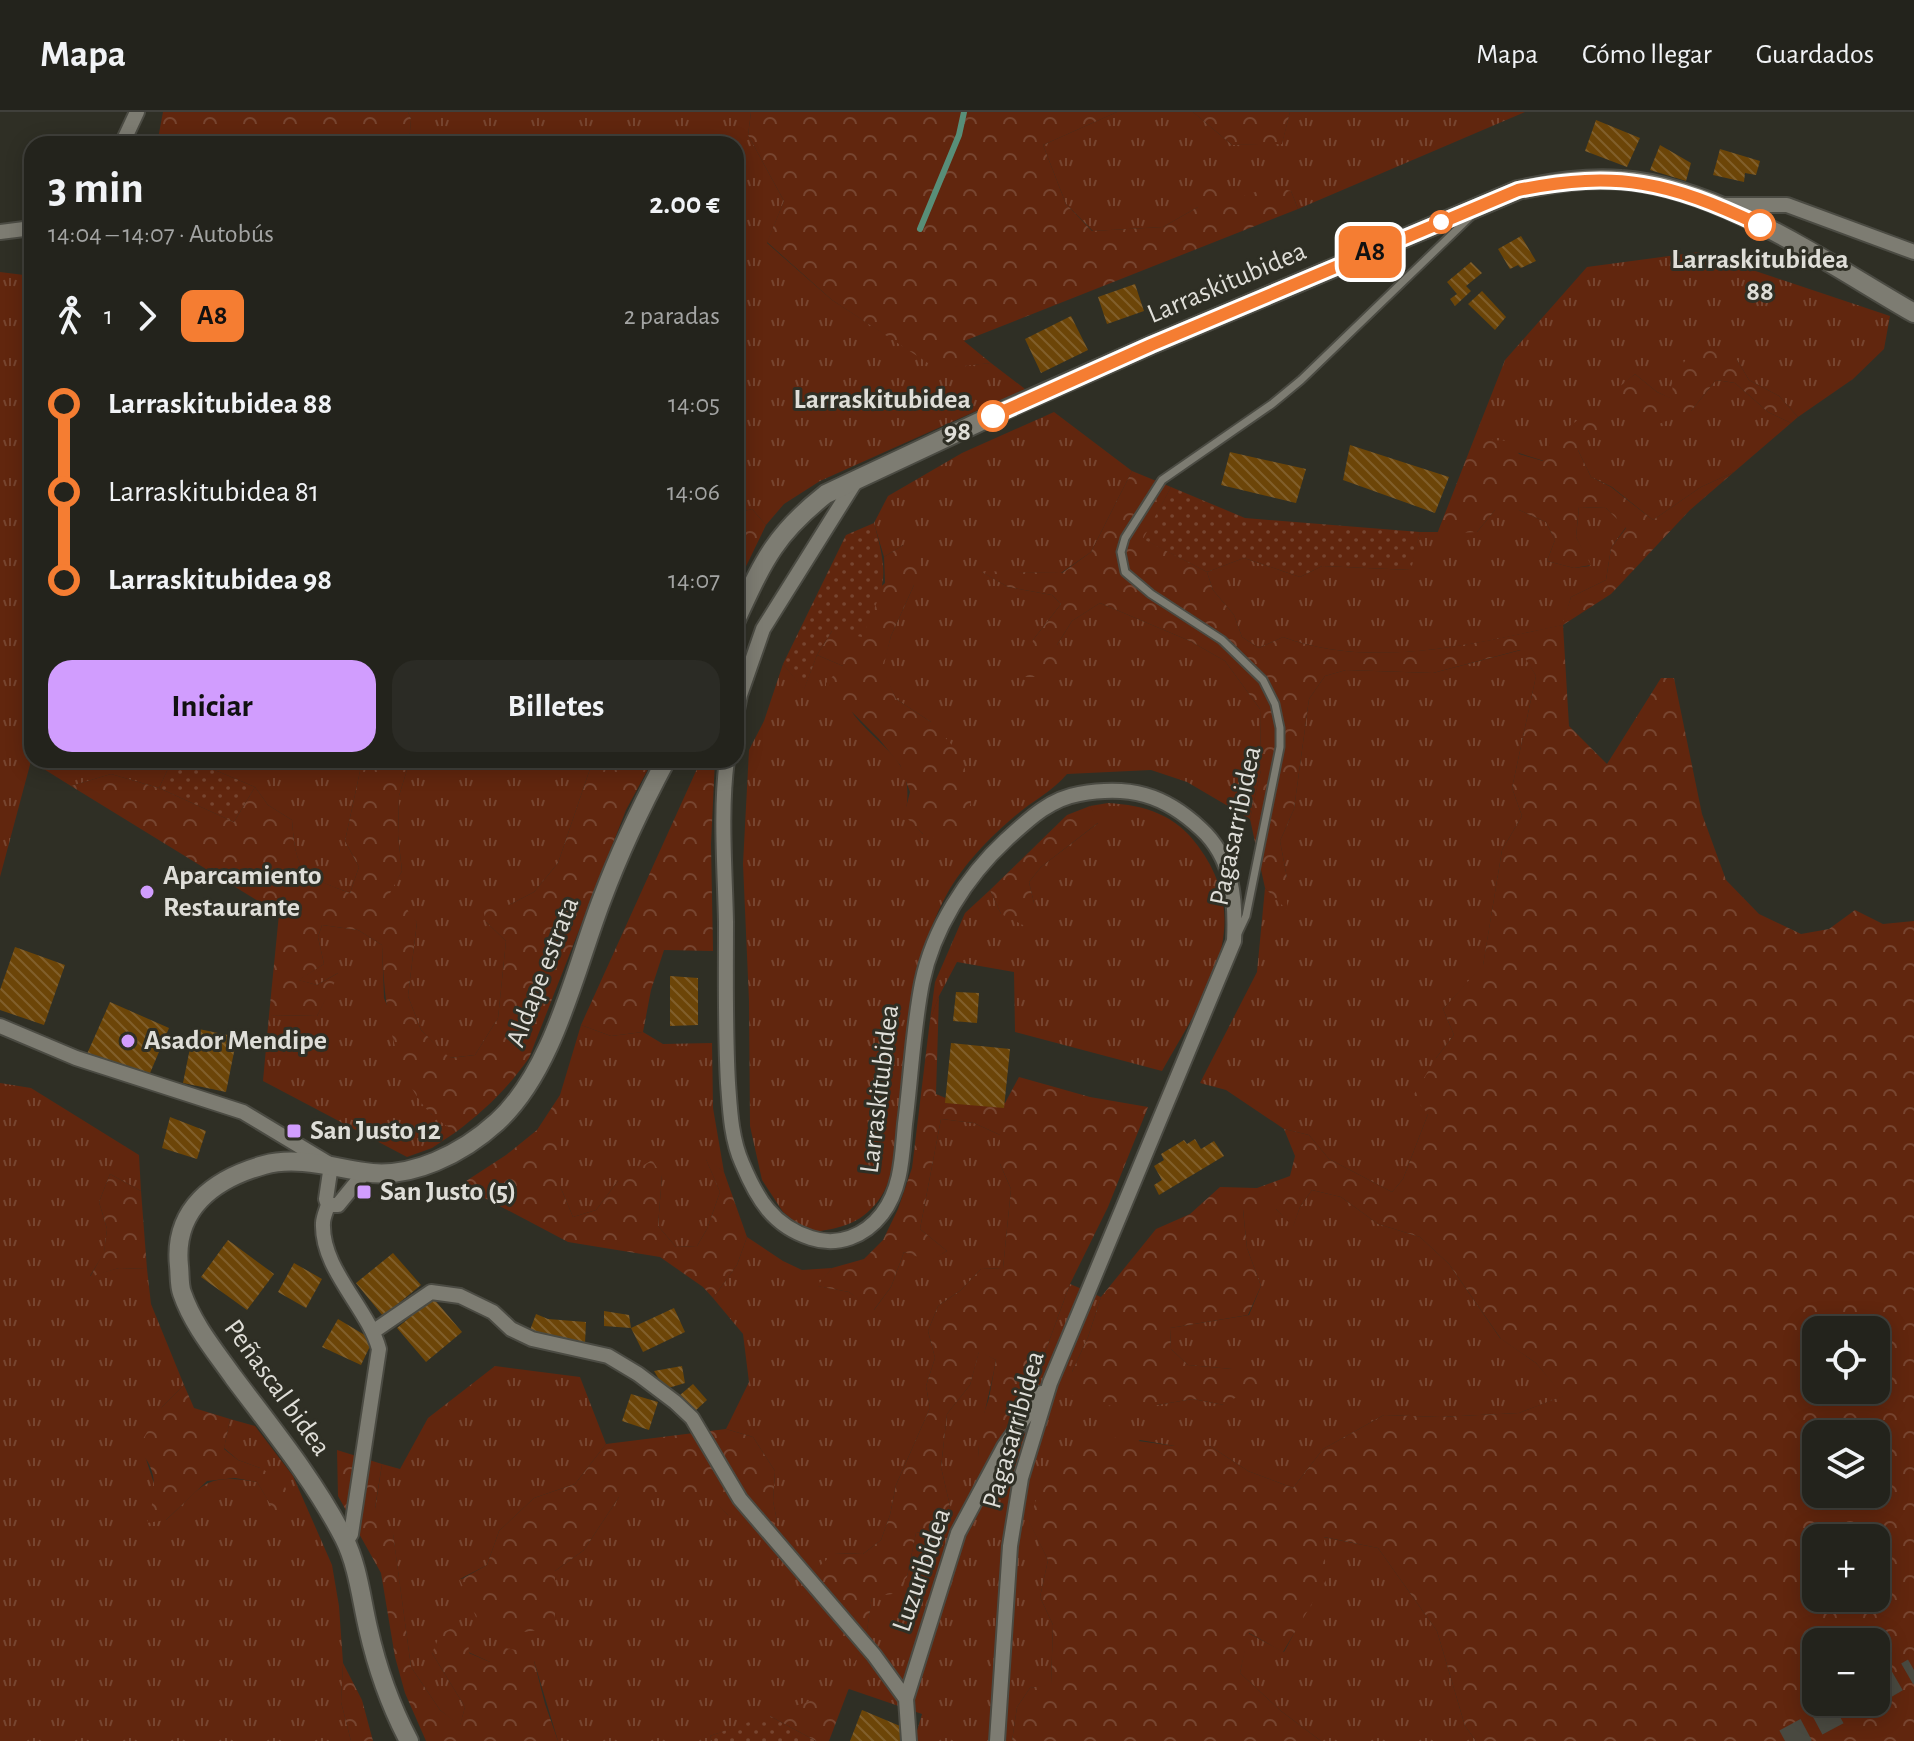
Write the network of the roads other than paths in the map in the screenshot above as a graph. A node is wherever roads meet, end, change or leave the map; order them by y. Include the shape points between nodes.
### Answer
1 (136, 115) edge
2 (126, 136) edge
3 (1483, 204) junction
4 (1717, 205) junction
5 (24, 229) edge
6 (0, 232) edge
7 (1914, 252) edge
8 (1914, 313) edge
9 (857, 479) junction
10 (744, 604) edge
11 (744, 684) edge
12 (662, 768) edge
13 (727, 768) edge
14 (1234, 941) junction
15 (0, 1026) edge
16 (331, 1165) junction
17 (365, 1172) junction
18 (328, 1205) junction
19 (374, 1331) junction
20 (1050, 1383) junction
21 (346, 1542) junction
22 (906, 1699) junction
23 (409, 1741) edge
24 (909, 1741) edge
25 (997, 1741) edge

1 - 2 street
3 - 4 street, Larraskitubidea via 1518,190 1591,179 1658,186
3 - 9 street, Larraskitubidea via 1151,345
3 - 14 lane, Pagasarribidea via 1301,380 1162,480 1125,538 1125,572 1222,640 1263,680 1275,704 1280,728 1276,768 1246,916
4 - 7 street via 1787,205
4 - 8 street, Larraskitubidea
5 - 6 street
9 - 10 street via 826,494 786,529
9 - 11 street via 763,629
12 - 17 street, Aldape estrata via 602,900 559,1021 521,1092 501,1119 447,1156 385,1174
13 - 14 street, Larraskitubidea via 731,1122 741,1161 767,1211 790,1232 824,1242 853,1239 882,1215 898,1185 922,982 940,929 969,881 1033,815 1068,796 1107,788 1150,795 1181,810 1209,836 1229,870 1236,903
14 - 20 street, Pagasarribidea
15 - 16 street via 76,1058 243,1112
16 - 17 street, Aldape estrata
16 - 18 street
16 - 21 street, Peñascal bidea via 269,1163 232,1175 204,1194 186,1218 177,1248 181,1291 198,1329 321,1495
17 - 18 street via 338,1205
18 - 19 street via 323,1223 329,1253
19 - 21 street via 379,1349
19 - 22 street, Luzuribidea via 431,1292 460,1296 532,1339 608,1356 628,1368 692,1418 740,1499
20 - 22 street, Luzuribidea via 1004,1447 958,1533
20 - 25 street, Pagasarribidea via 1014,1514
21 - 23 street, Peñascal bidea via 378,1668
22 - 24 street, Luzuribidea

